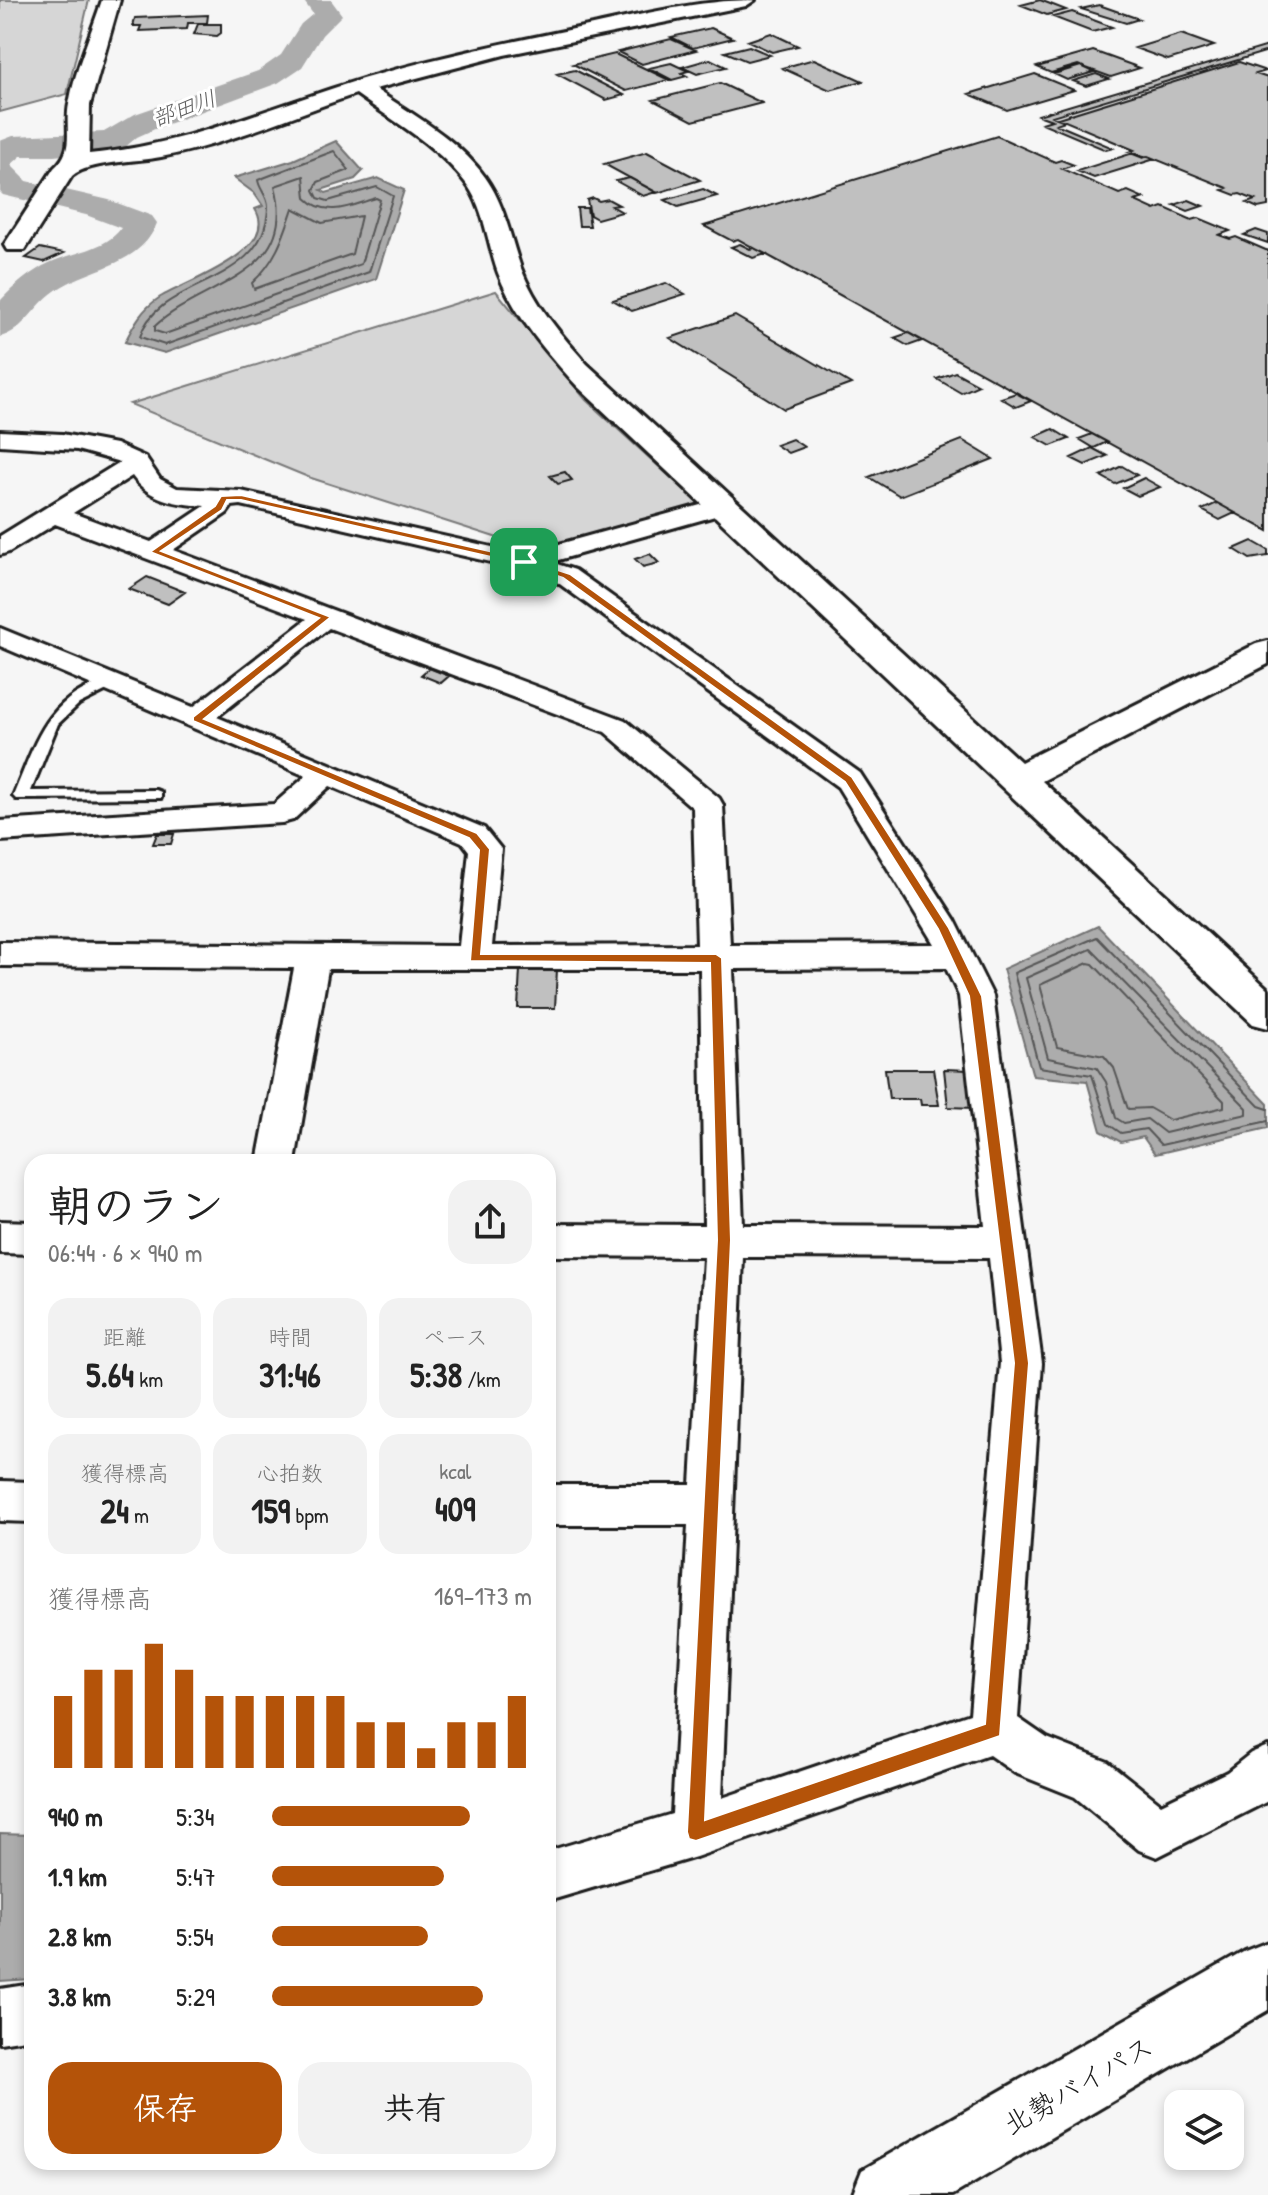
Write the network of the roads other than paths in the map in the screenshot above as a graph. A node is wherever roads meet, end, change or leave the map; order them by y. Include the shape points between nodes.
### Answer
1 (111, 0) edge
2 (746, 0) edge
3 (359, 87) junction
4 (72, 179) junction
5 (5, 248) edge
6 (0, 438) edge
7 (137, 462) junction
8 (224, 498) junction
9 (724, 506) junction
10 (53, 514) junction
11 (0, 547) edge
12 (154, 552) junction
13 (524, 562) junction
14 (326, 617) junction
15 (0, 636) edge
16 (1268, 651) edge
17 (110, 683) junction
18 (196, 719) junction
19 (326, 774) junction
20 (1017, 779) junction
21 (156, 795) dead end
22 (0, 831) edge
23 (0, 954) edge
24 (957, 956) junction
25 (313, 957) junction
26 (474, 958) junction
27 (716, 958) junction
28 (1268, 1013) edge
29 (277, 1154) edge
30 (0, 1237) edge
31 (24, 1238) edge
32 (556, 1240) edge
33 (724, 1240) junction
34 (1005, 1242) junction
35 (0, 1501) edge
36 (24, 1502) edge
37 (556, 1505) edge
38 (709, 1505) junction
39 (993, 1730) junction
40 (1268, 1770) edge
41 (696, 1832) junction
42 (556, 1874) edge
43 (1268, 1974) edge
44 (24, 2012) edge
45 (0, 2016) edge
46 (887, 2195) edge

1 - 4 main road via 79,105
2 - 3 main road via 531,43
3 - 4 main road
3 - 9 main road via 475,178 488,199 515,283 536,320 588,381
4 - 5 main road
6 - 7 street via 46,439
7 - 8 street via 152,484 167,491
7 - 10 street
8 - 12 street via 218,508
8 - 13 street
9 - 13 street
9 - 20 main road
10 - 11 street
10 - 12 street
12 - 14 street
13 - 24 street via 566,576 849,780
14 - 18 street
14 - 27 street via 615,726 708,805
15 - 17 street
16 - 20 main road
17 - 18 street
17 - 21 lane via 74,701 52,722 21,796
18 - 19 street
19 - 22 street via 282,813
19 - 26 street via 473,835 485,849
20 - 28 main road
23 - 25 street
24 - 27 street
24 - 34 street via 976,996
25 - 26 street
25 - 29 street
26 - 27 street
27 - 33 street
30 - 31 street
32 - 33 street
33 - 34 street
33 - 38 street
34 - 39 street via 1021,1363
35 - 36 street
37 - 38 street
38 - 41 street
39 - 40 street via 1032,1756 1091,1779 1157,1832 1244,1789
39 - 41 street
41 - 42 street
43 - 46 main road, 北勢バイパス
44 - 45 street

